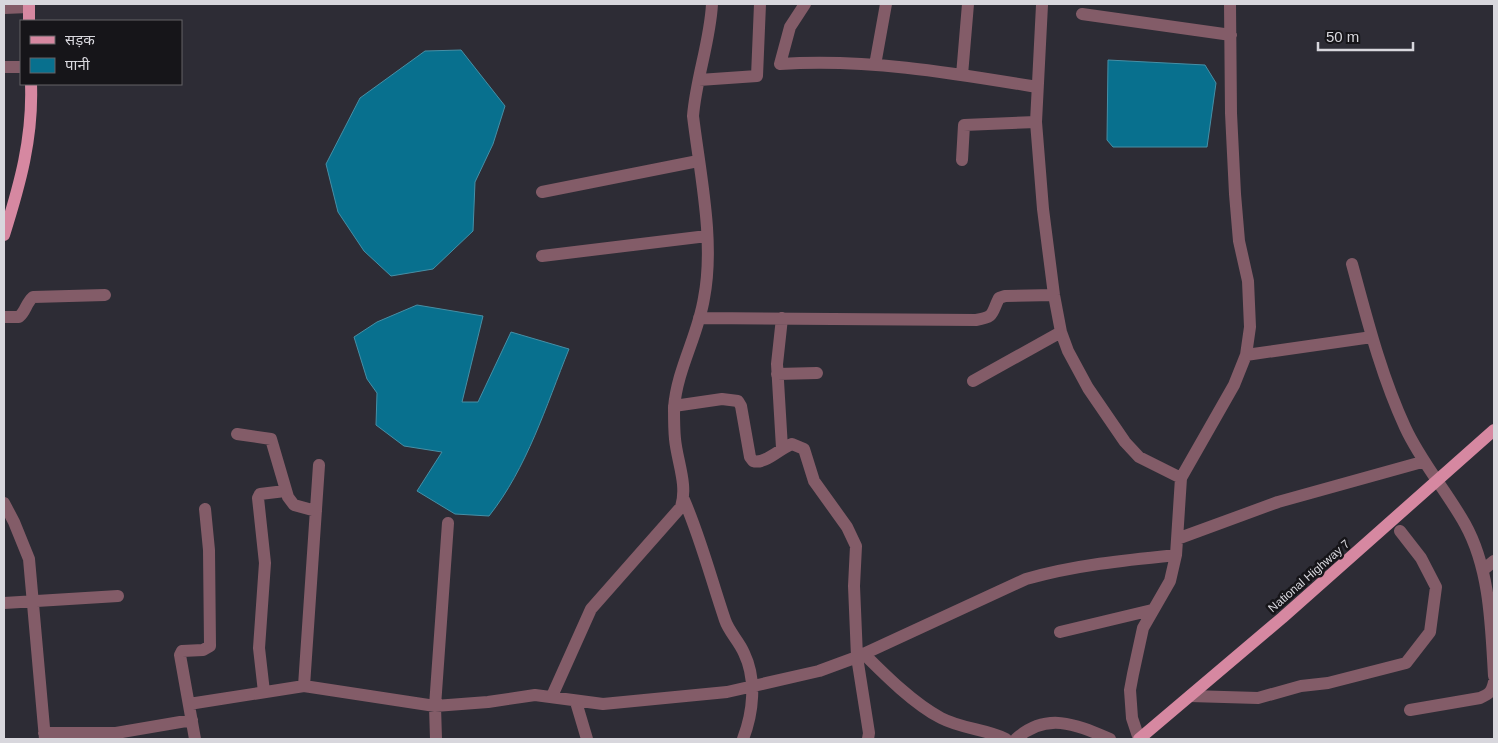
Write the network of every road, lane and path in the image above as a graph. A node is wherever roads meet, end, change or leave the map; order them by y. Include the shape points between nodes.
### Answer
1 (712, 4) edge
2 (760, 4) edge
3 (805, 4) edge
4 (886, 4) edge
5 (968, 4) edge
6 (1230, 4) edge
7 (29, 5) edge
8 (1042, 5) dead end
9 (4, 8) edge
10 (1082, 14) dead end
11 (29, 20) edge
12 (1232, 35) junction
13 (875, 65) junction
14 (4, 67) edge
15 (20, 67) edge
16 (962, 75) junction
17 (699, 80) junction
18 (31, 85) edge
19 (1037, 87) junction
20 (1036, 122) junction
21 (962, 160) dead end
22 (698, 161) junction
23 (542, 192) dead end
24 (4, 235) edge
25 (707, 236) junction
26 (542, 256) dead end
27 (1352, 264) dead end
28 (105, 295) dead end
29 (1054, 295) junction
30 (4, 317) edge
31 (700, 318) junction
32 (782, 318) junction
33 (1061, 332) junction
34 (1372, 337) junction
35 (1246, 356) junction
36 (817, 373) dead end
37 (777, 374) junction
38 (973, 381) dead end
39 (674, 406) junction
40 (1494, 430) edge
41 (238, 434) dead end
42 (782, 448) junction
43 (1422, 462) junction
44 (319, 465) dead end
45 (1181, 478) junction
46 (1438, 481) junction
47 (285, 491) junction
48 (684, 500) junction
49 (4, 503) edge
50 (205, 509) dead end
51 (316, 511) junction
52 (448, 523) dead end
53 (1400, 531) dead end
54 (1177, 538) junction
55 (1176, 555) junction
56 (1494, 561) edge
57 (1483, 570) junction
58 (118, 596) dead end
59 (33, 602) junction
60 (4, 603) edge
61 (1152, 610) junction
62 (1060, 632) dead end
63 (860, 655) junction
64 (1494, 676) edge
65 (1494, 682) edge
66 (304, 686) junction
67 (752, 687) junction
68 (264, 692) junction
69 (552, 696) junction
70 (1190, 696) junction
71 (576, 702) junction
72 (189, 704) junction
73 (434, 706) junction
74 (1410, 710) dead end
75 (192, 720) junction
76 (45, 736) edge
77 (195, 739) edge
78 (436, 739) edge
79 (587, 739) edge
80 (743, 739) edge
81 (868, 739) edge
82 (1006, 739) edge
83 (1016, 739) edge
84 (1110, 739) edge
85 (1139, 739) edge

1 - 17 street via 711,26
2 - 17 street via 757,76
3 - 13 street via 790,28 780,64
4 - 13 street
5 - 16 street
6 - 12 street
7 - 9 street
7 - 11 main road
8 - 19 street
10 - 12 street
12 - 35 street via 1235,194 1239,241 1248,281 1250,327
13 - 16 street
14 - 15 street
16 - 19 street
17 - 22 street via 693,116
18 - 24 main road via 28,149
19 - 20 street
20 - 21 street via 964,125
20 - 29 street
22 - 23 street
22 - 25 street
25 - 26 street
25 - 31 street via 708,274
27 - 34 street
28 - 30 street via 33,297 19,317
29 - 32 street via 1005,296 999,298 994,313 988,318 976,320
29 - 33 street
31 - 32 street
31 - 39 street via 679,378
32 - 37 street via 777,344
33 - 38 street
33 - 45 street via 1088,388 1125,442 1140,456
34 - 35 street
34 - 43 street via 1404,426
35 - 45 street via 1234,385
36 - 37 street
37 - 42 street
39 - 42 street via 722,399 738,401 753,461 764,460
39 - 48 street
40 - 46 main road, National Highway 7
41 - 47 street via 271,439
42 - 63 street via 792,444 804,449 818,488 854,538
43 - 46 street
43 - 54 street via 1278,502
44 - 51 street
45 - 54 street
46 - 57 street via 1466,525
46 - 70 main road, National Highway 7
47 - 51 street via 294,505
47 - 68 street via 265,492 258,498 265,563 259,648
48 - 67 street via 726,622 744,653
48 - 69 street via 591,609
49 - 59 street via 29,559
50 - 72 street via 211,634 207,649 182,651 180,655
51 - 66 street
52 - 73 street
53 - 70 street via 1421,558 1436,588 1430,632 1406,663 1258,698
54 - 55 street
55 - 61 street via 1170,581
55 - 63 street via 1126,560 1026,579
56 - 57 street
57 - 64 street
58 - 59 street
59 - 60 street
59 - 76 street
61 - 62 street
61 - 85 street via 1137,648 1130,690 1132,718
63 - 67 street via 819,672
63 - 81 street
63 - 82 street via 940,718
65 - 74 street via 1489,695 1480,698
66 - 68 street
66 - 73 street
67 - 71 street via 631,702
67 - 80 street
68 - 72 street
69 - 71 street
69 - 73 street
70 - 85 main road, National Highway 7
71 - 79 street
72 - 75 street
73 - 78 street
75 - 76 street via 116,733
75 - 77 street
83 - 84 street via 1032,728 1057,723 1078,726

